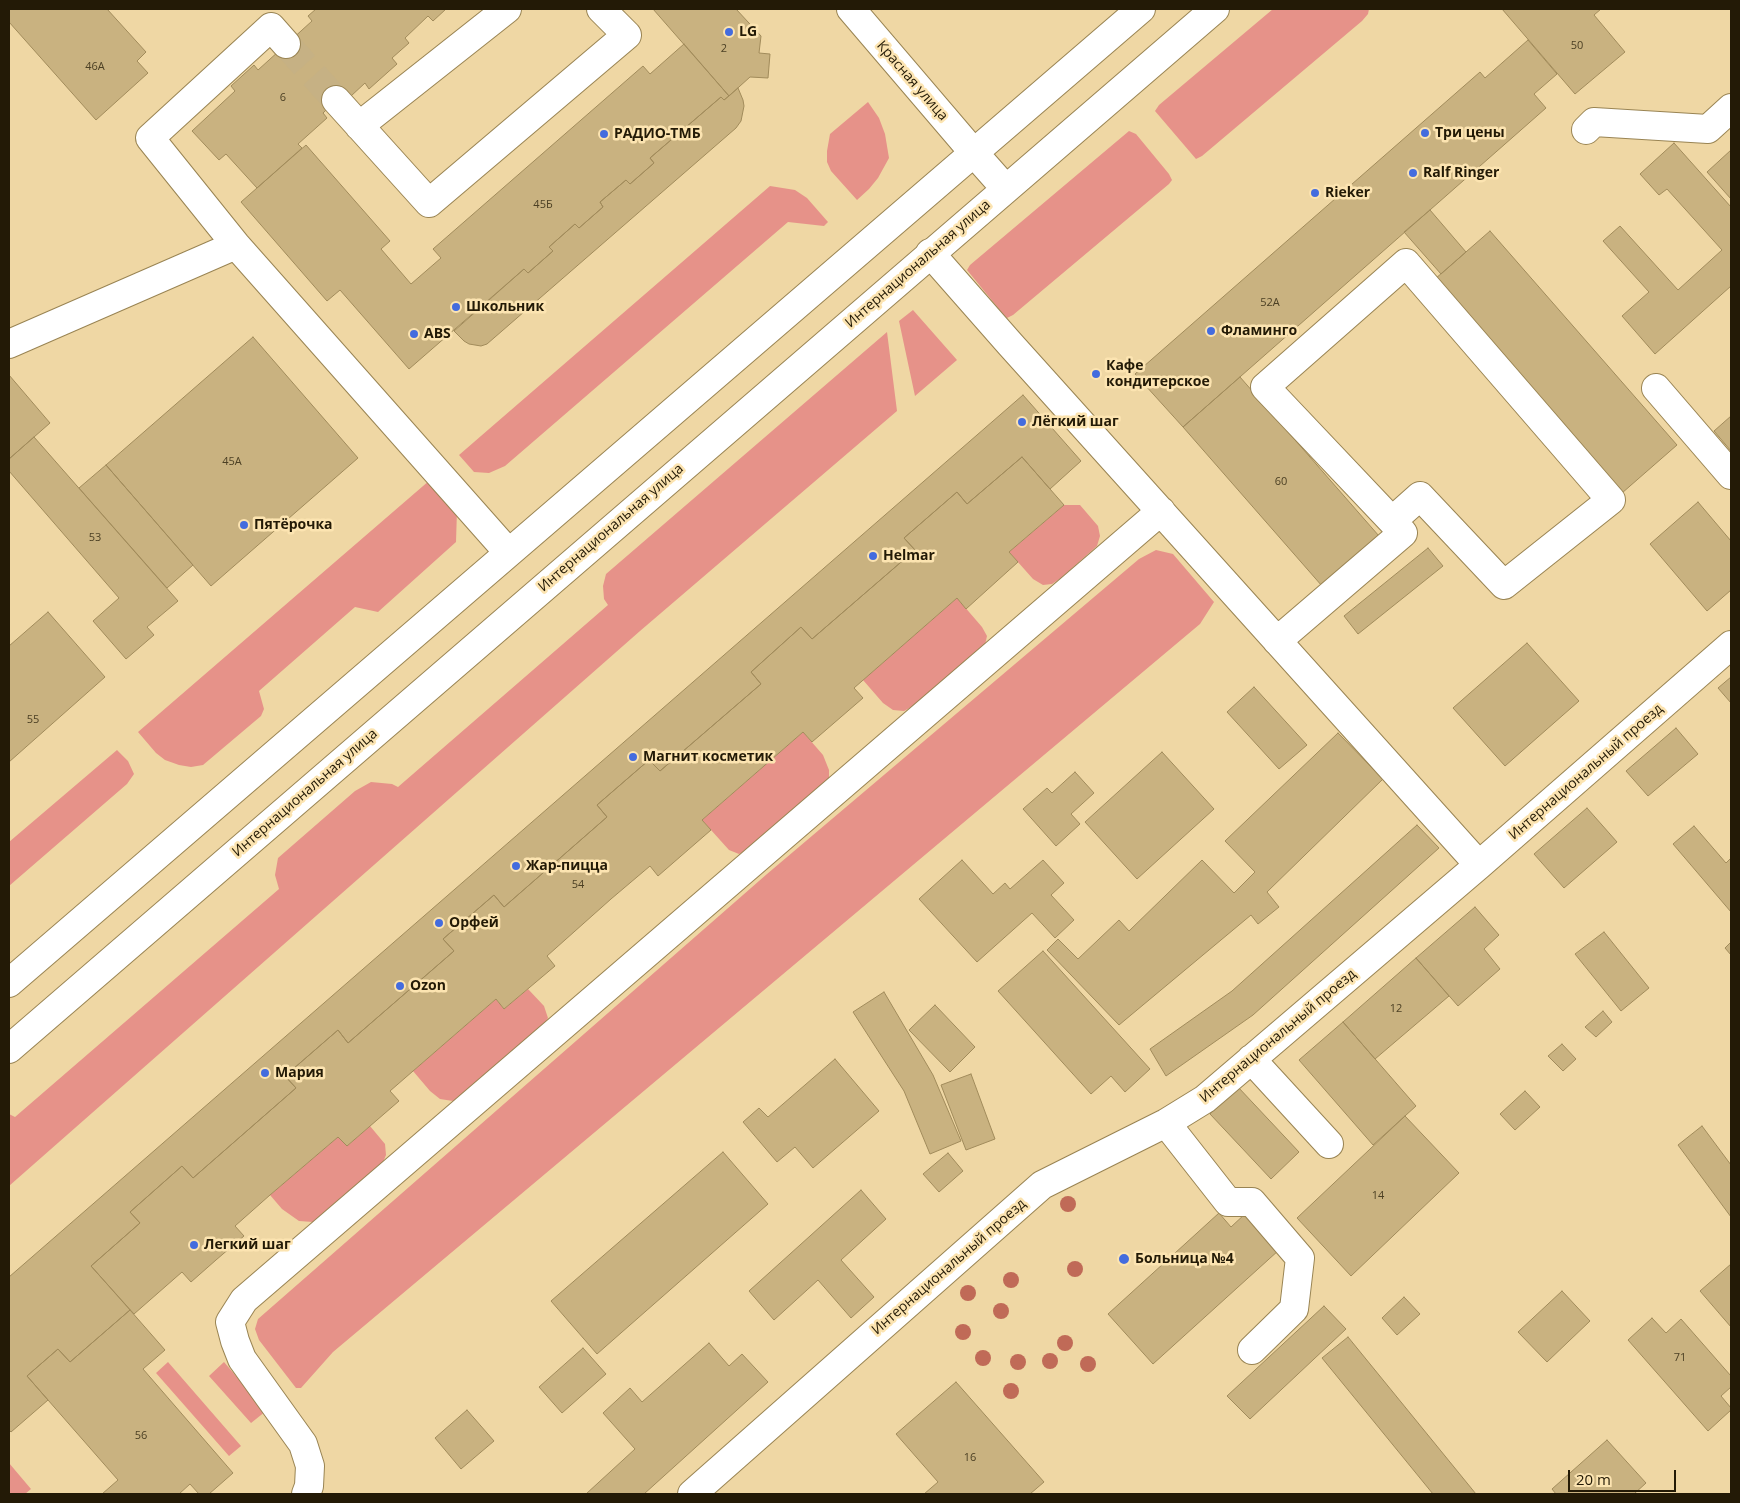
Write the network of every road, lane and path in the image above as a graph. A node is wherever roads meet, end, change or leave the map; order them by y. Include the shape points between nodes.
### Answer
1 (507, 9) edge
2 (601, 9) edge
3 (851, 9) edge
4 (1141, 9) edge
5 (1215, 9) edge
6 (286, 44) tunnel mouth
7 (336, 100) tunnel mouth
8 (1731, 108) edge
9 (359, 126) junction
10 (1586, 130) dead end
11 (974, 153) junction
12 (1005, 188) junction
13 (236, 245) junction
14 (930, 253) junction
15 (9, 344) edge
16 (1656, 388) dead end
17 (1731, 475) edge
18 (1161, 511) junction
19 (1392, 521) junction
20 (508, 552) junction
21 (1277, 641) junction
22 (1731, 644) edge
23 (1479, 865) junction
24 (9, 983) edge
25 (9, 1049) edge
26 (1251, 1059) junction
27 (1166, 1123) junction
28 (1329, 1144) dead end
29 (1252, 1350) dead end
30 (306, 1494) edge
31 (692, 1494) edge

1 - 9 main road
2 - 9 main road via 626,35 429,203
3 - 11 main road, Красная улица
4 - 11 main road
5 - 12 main road, Интернациональная улица
6 - 13 main road via 271,27 150,138
7 - 9 main road
8 - 10 main road via 1708,129 1594,122
11 - 12 main road, Красная улица
11 - 20 main road
12 - 14 main road, Интернациональная улица
13 - 15 main road
13 - 20 main road
14 - 18 main road
14 - 25 main road, Интернациональная улица
16 - 17 main road
18 - 21 main road
18 - 30 main road via 244,1300 230,1322 235,1342 242,1359 303,1444 310,1466
19 - 19 main road via 1265,387 1406,263 1611,500 1504,585 1420,496
19 - 21 main road via 1403,533
20 - 24 main road
21 - 23 main road
22 - 23 main road, Интернациональный проезд
23 - 26 main road, Интернациональный проезд
26 - 27 main road, Интернациональный проезд via 1205,1099
26 - 28 main road
27 - 29 main road via 1228,1202 1252,1202 1300,1258 1294,1309
27 - 31 main road, Интернациональный проезд via 1042,1185

